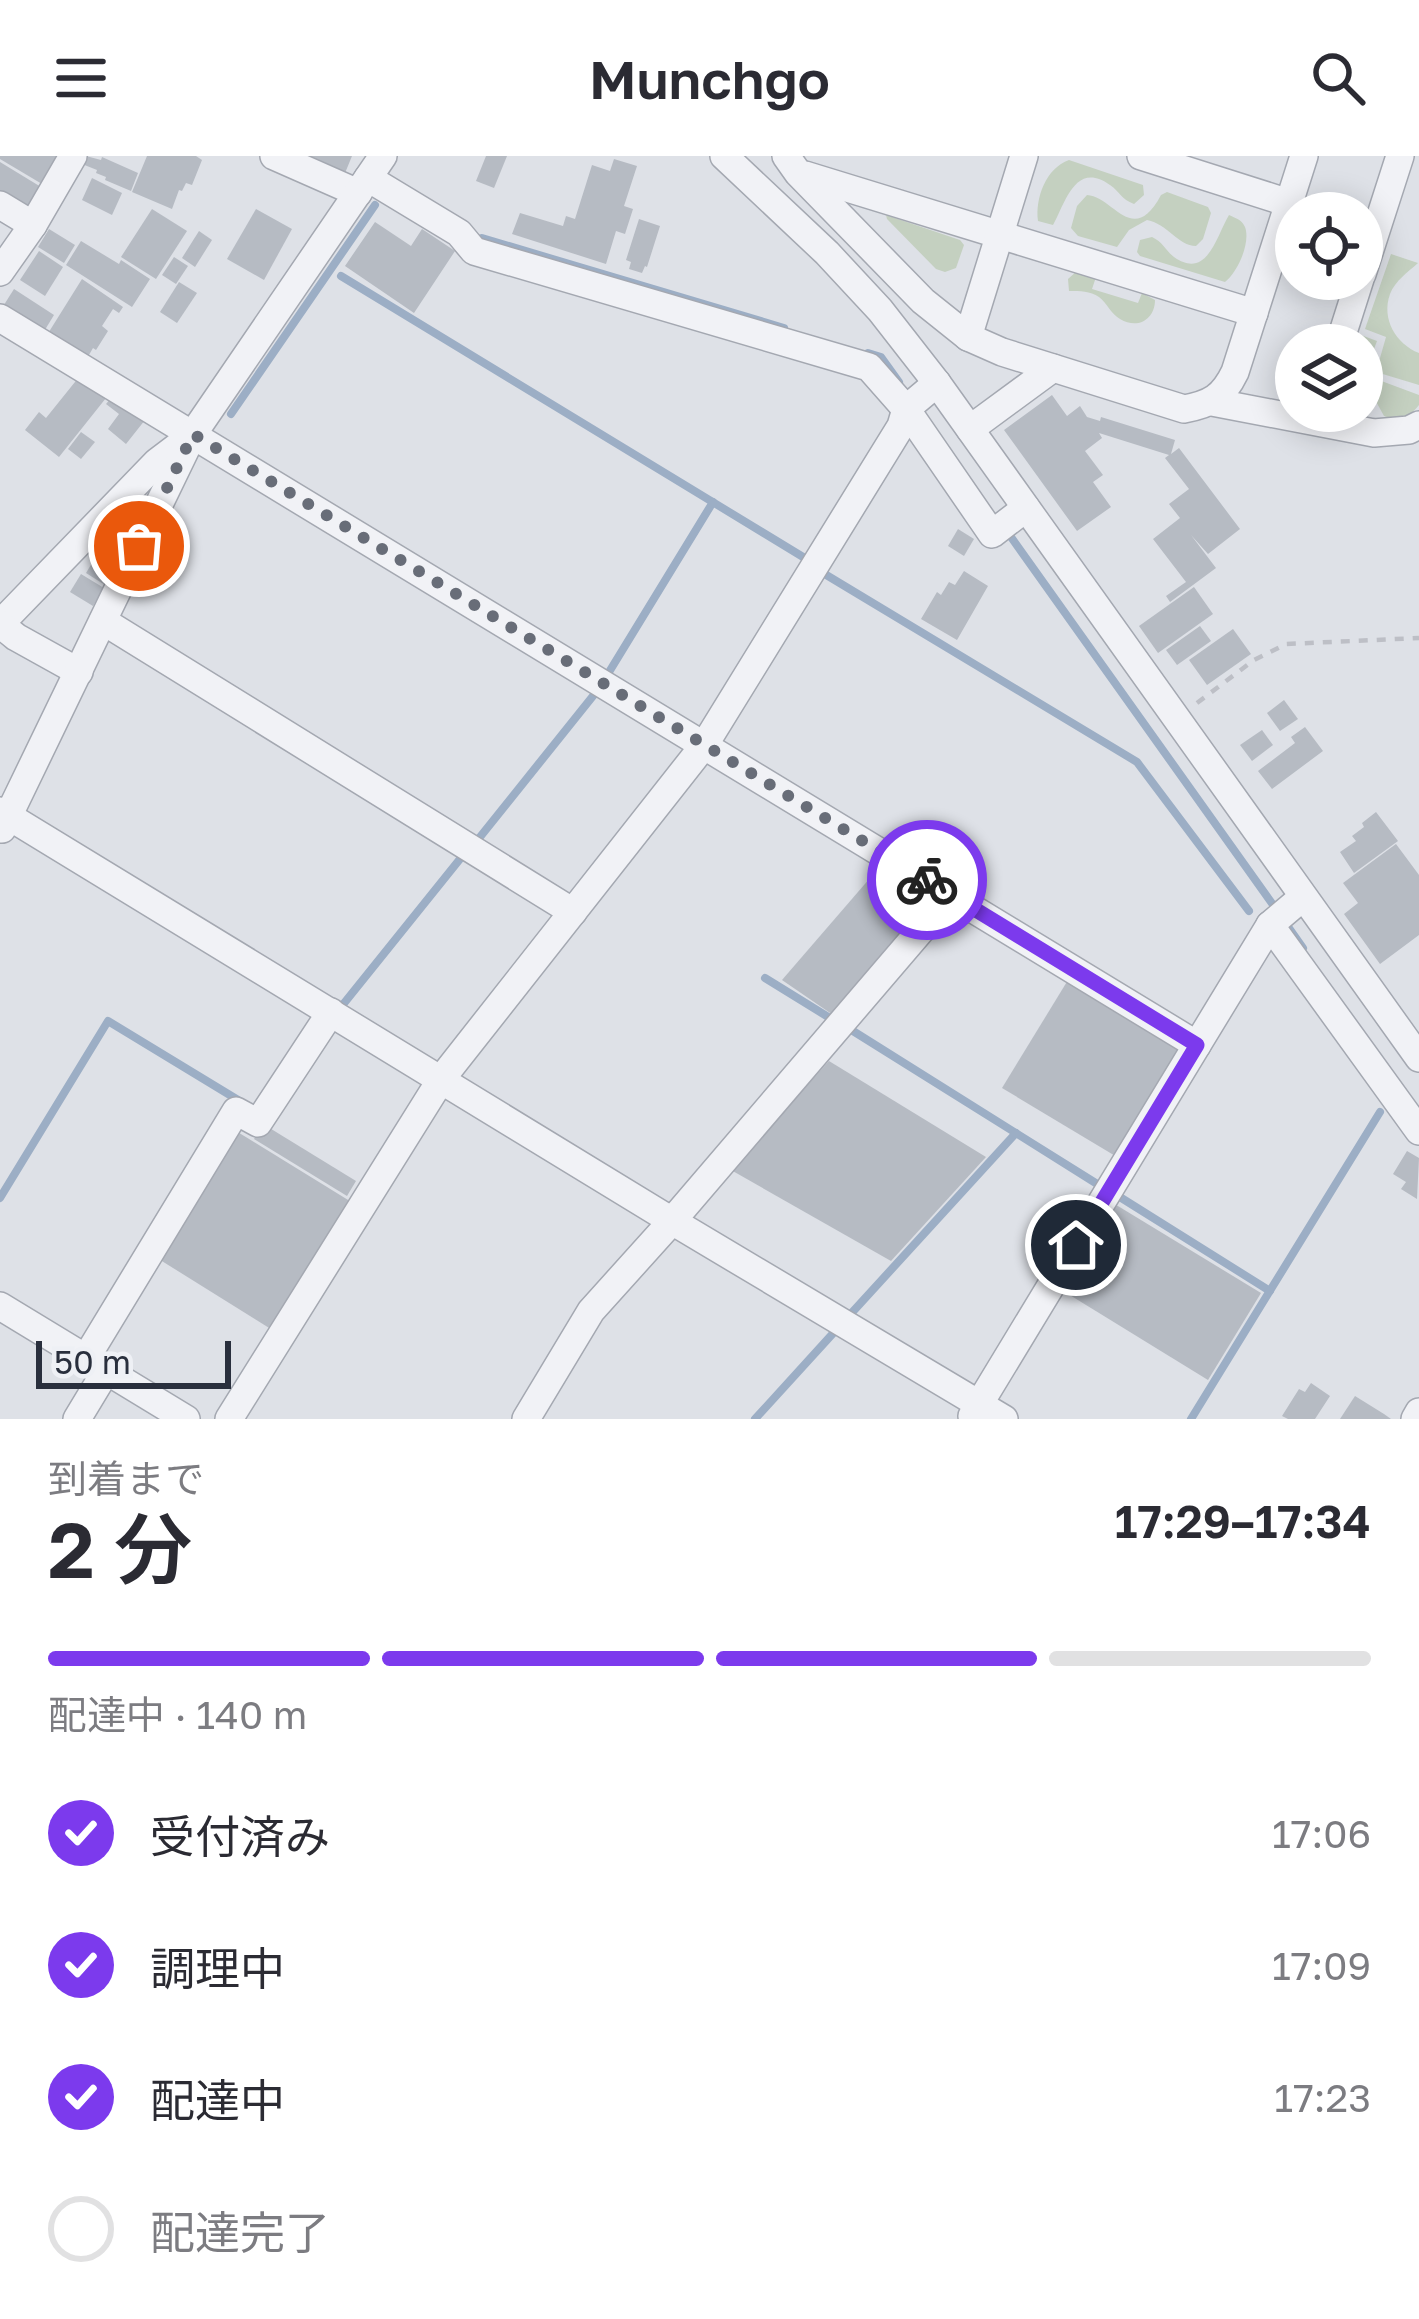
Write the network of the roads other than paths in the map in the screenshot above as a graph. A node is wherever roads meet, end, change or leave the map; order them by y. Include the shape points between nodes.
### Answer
1 (73, 156) edge
2 (274, 156) edge
3 (724, 156) edge
4 (1024, 156) edge
5 (1141, 156) edge
6 (1304, 156) edge
7 (1400, 156) edge
8 (792, 164) edge
9 (370, 176) edge
10 (1293, 192) edge
11 (1275, 199) edge
12 (0, 205) edge
13 (1383, 208) edge
14 (33, 225) junction
15 (1000, 235) junction
16 (1275, 247) edge
17 (0, 272) edge
18 (1254, 313) junction
19 (0, 318) edge
20 (968, 337) junction
21 (1052, 368) junction
22 (918, 399) junction
23 (1212, 402) junction
24 (1275, 410) edge
25 (1419, 425) edge
26 (970, 429) junction
27 (1383, 431) edge
28 (193, 434) junction
29 (1010, 520) junction
30 (103, 621) junction
31 (5, 628) edge
32 (79, 672) junction
33 (704, 745) junction
34 (3, 820) edge
35 (951, 895) junction
36 (573, 912) junction
37 (1284, 913) junction
38 (331, 1012) junction
39 (1197, 1045) junction
40 (1419, 1058) edge
41 (442, 1078) junction
42 (1419, 1131) edge
43 (672, 1221) junction
44 (0, 1306) edge
45 (96, 1365) junction
46 (984, 1414) edge
47 (77, 1419) edge
48 (185, 1419) edge
49 (229, 1419) edge
50 (526, 1419) edge

1 - 14 street
2 - 9 street
3 - 22 street via 880,310
4 - 15 street
5 - 11 street
6 - 10 street
7 - 13 street
8 - 15 street
8 - 20 street
9 - 22 street via 459,233 473,251 869,367
9 - 28 street
12 - 14 street
14 - 17 street
15 - 18 street
15 - 20 street
16 - 18 street
18 - 23 street via 1235,372
19 - 28 street
20 - 21 street
21 - 23 street via 1184,409
21 - 26 street
22 - 26 street
22 - 29 street via 992,534
22 - 33 street
23 - 24 street
25 - 27 street
26 - 29 street
28 - 30 street
28 - 31 street via 157,462
28 - 33 street
29 - 37 street via 1177,719
30 - 32 street
30 - 36 street
31 - 32 street
32 - 34 street
33 - 35 street
33 - 36 street
34 - 38 street
35 - 39 street
35 - 43 street
36 - 41 street
37 - 39 street
37 - 40 street
37 - 42 street
38 - 41 street
38 - 45 street via 258,1123 236,1111
39 - 46 street
41 - 43 street
41 - 49 street
43 - 46 street
43 - 50 street via 590,1311
44 - 45 street
45 - 47 street
45 - 48 street

